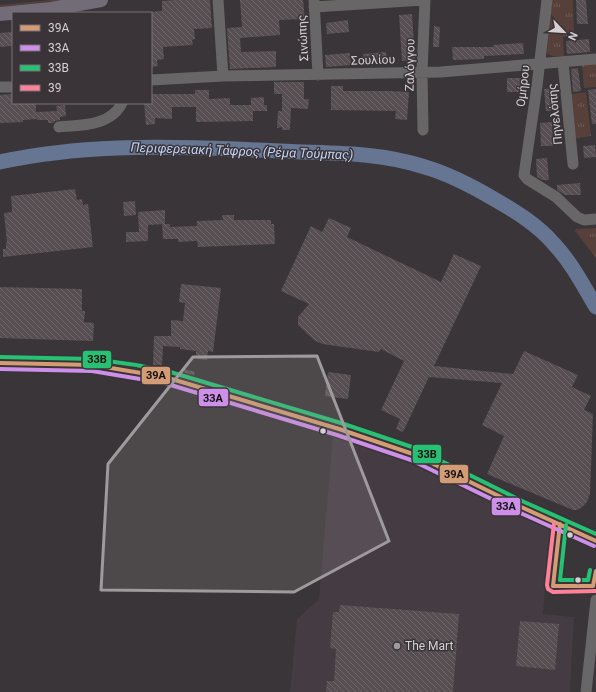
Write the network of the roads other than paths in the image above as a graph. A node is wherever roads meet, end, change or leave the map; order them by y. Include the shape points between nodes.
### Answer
1 (101, 0) edge
2 (218, 0) edge
3 (424, 0) edge
4 (547, 0) edge
5 (314, 4) edge
6 (32, 12) edge
7 (12, 13) edge
8 (0, 14) edge
9 (596, 59) edge
10 (563, 62) junction
11 (539, 64) junction
12 (422, 72) junction
13 (318, 75) junction
14 (223, 76) junction
15 (152, 80) edge
16 (0, 87) edge
17 (12, 87) edge
18 (121, 104) edge
19 (59, 127) dead end
20 (423, 130) dead end
21 (573, 164) dead end
22 (596, 219) edge
23 (0, 363) edge
24 (596, 541) edge
25 (596, 600) edge
26 (586, 692) edge

1 - 6 main road
2 - 14 street
3 - 5 street
3 - 12 street, Ζαλόγγου
4 - 11 street, Ομήρου
5 - 13 street, Σινώπης
7 - 8 main road
9 - 10 street, Σουλίου
10 - 11 street, Σουλίου
10 - 21 street, Πηνελόπης
11 - 12 street, Σουλίου
11 - 22 street, Ομήρου via 524,175 556,197 577,217 584,220
12 - 13 street, Σουλίου
12 - 20 street, Ζαλόγγου
13 - 14 street, Σουλίου
14 - 15 street, Σουλίου
16 - 17 street
18 - 19 street via 115,113 102,121 88,125
23 - 24 street via 93,365 165,377 413,454
25 - 26 street

